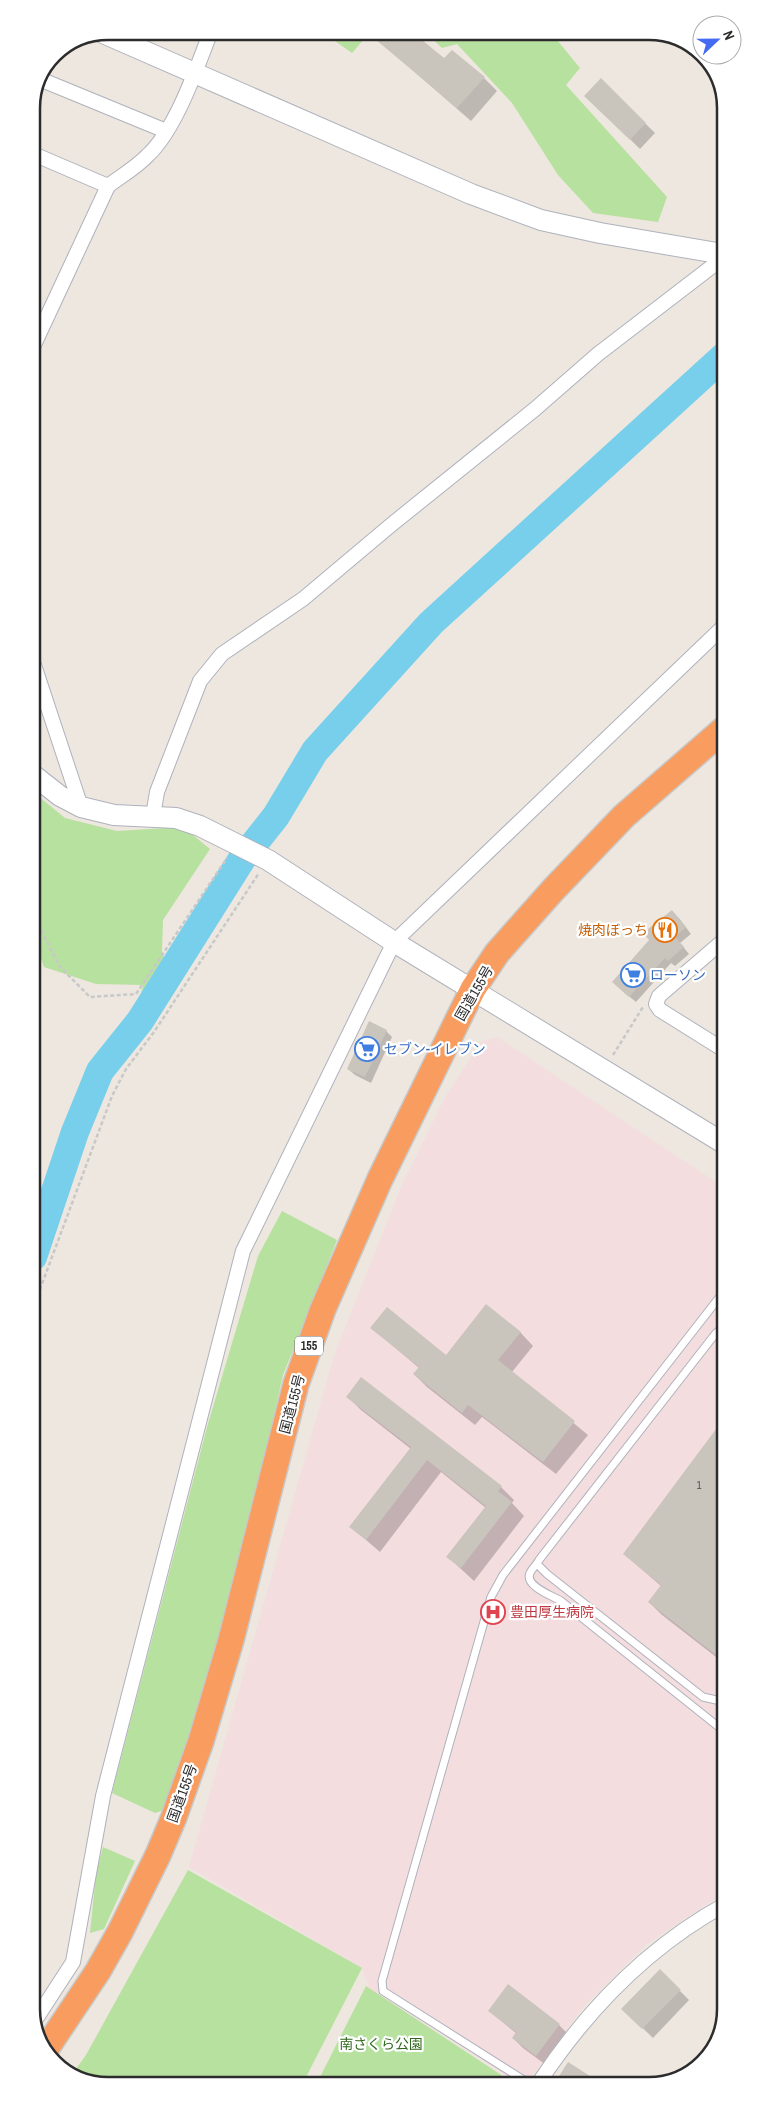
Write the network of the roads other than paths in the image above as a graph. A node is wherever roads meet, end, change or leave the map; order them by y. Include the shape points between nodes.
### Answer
1 (118, 40) edge
2 (207, 40) edge
3 (194, 73) junction
4 (46, 81) edge
5 (166, 131) junction
6 (40, 157) edge
7 (108, 186) junction
8 (717, 253) edge
9 (717, 263) edge
10 (40, 332) edge
11 (717, 633) edge
12 (40, 683) edge
13 (717, 735) edge
14 (40, 780) edge
15 (81, 807) junction
16 (153, 816) junction
17 (394, 942) junction
18 (717, 946) edge
19 (473, 989) junction
20 (717, 1046) edge
21 (717, 1140) edge
22 (717, 1300) edge
23 (717, 1334) edge
24 (537, 1564) junction
25 (717, 1700) edge
26 (717, 1726) edge
27 (717, 1909) edge
28 (40, 2012) edge
29 (49, 2044) edge
30 (519, 2077) edge
31 (543, 2077) edge

1 - 3 street
2 - 3 street
3 - 5 street
3 - 8 street via 471,194 540,220
4 - 5 street
5 - 7 street via 149,155
6 - 7 street
7 - 10 street
9 - 16 street via 598,354 303,598 222,654 200,681 157,792
11 - 17 street
12 - 15 street
13 - 19 highway, 国道155号 / 155 via 624,816 580,861 532,911 497,953
14 - 15 street
15 - 16 street via 114,815
16 - 17 street via 176,818 236,843 268,860
17 - 19 street
17 - 28 street via 243,1251 103,1796 73,1962
18 - 20 street via 659,996 656,1004 660,1010
19 - 21 street
19 - 29 highway, 国道155号 / 155 via 380,1179 322,1309 296,1384 231,1640 174,1817 120,1932
22 - 30 lane via 502,1575 491,1597 382,1981 383,1992
23 - 24 lane
24 - 25 lane via 703,1697
24 - 26 lane via 529,1573 529,1579 538,1589 562,1601
27 - 31 street via 634,1970 578,2027

